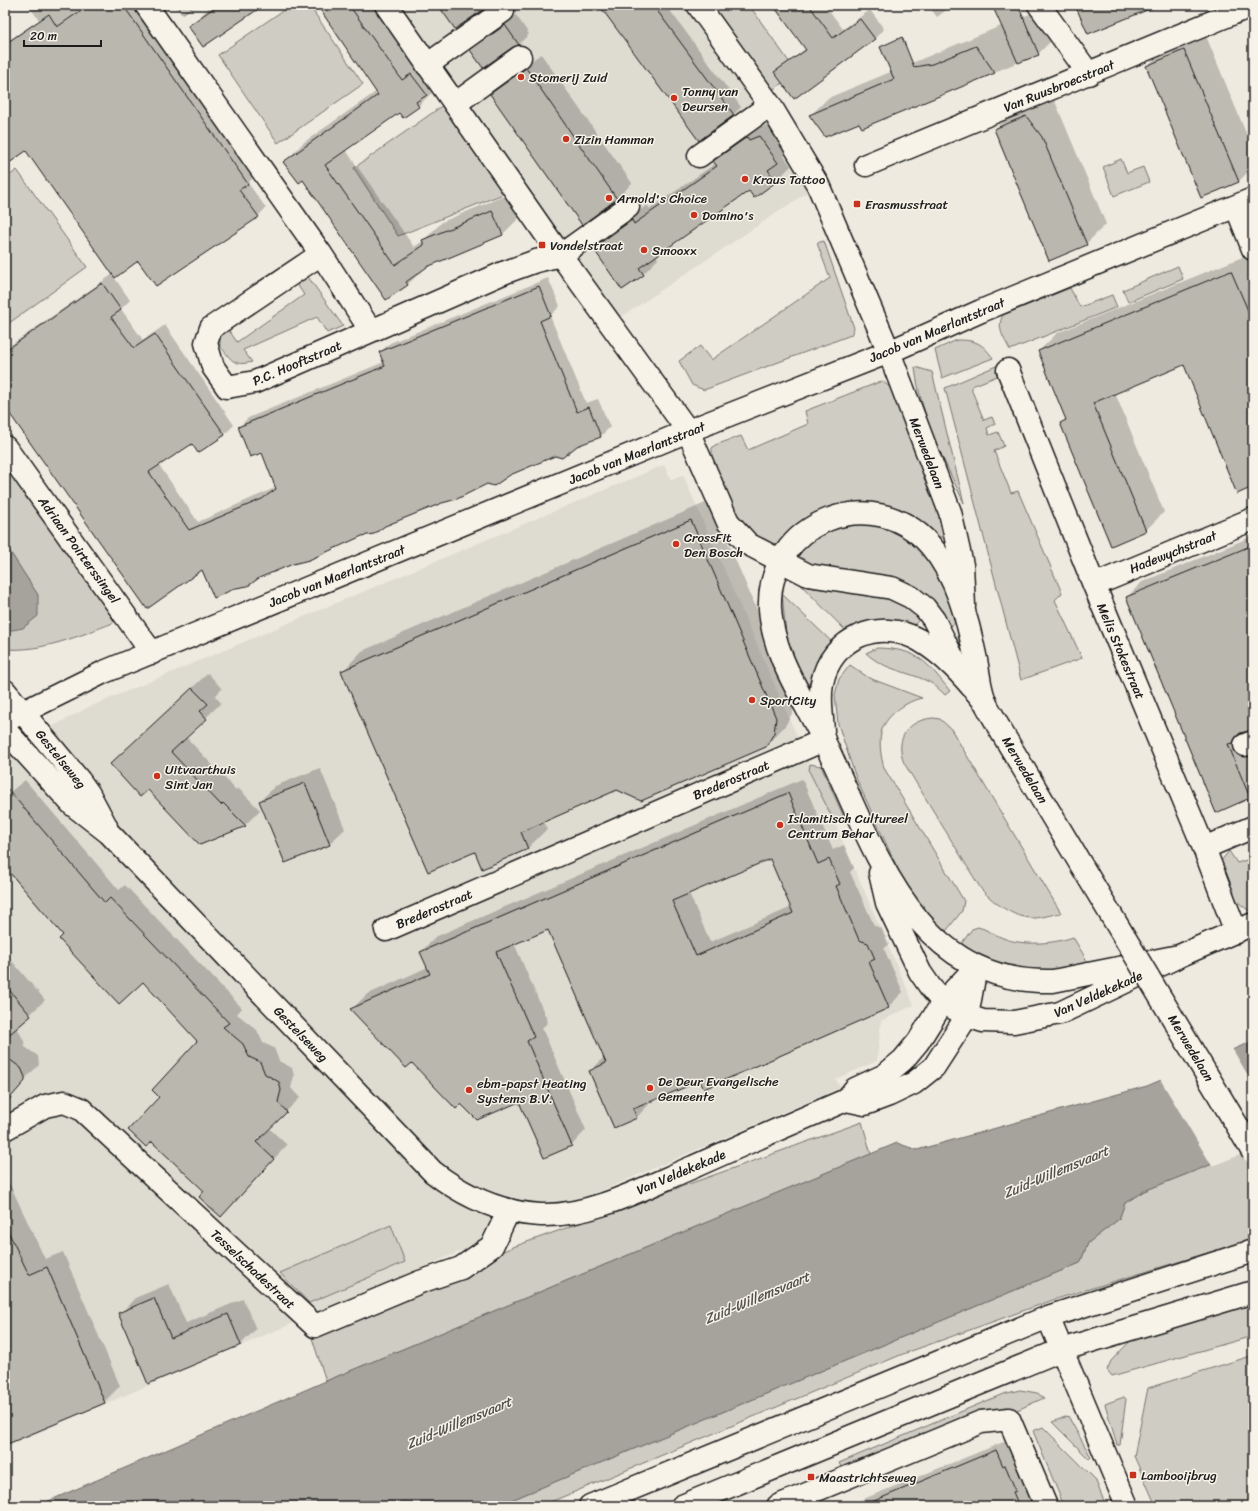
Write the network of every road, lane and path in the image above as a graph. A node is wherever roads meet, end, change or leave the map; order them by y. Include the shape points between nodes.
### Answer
1 (146, 5) edge
2 (386, 5) edge
3 (698, 5) edge
4 (1039, 5) edge
5 (1253, 5) edge
6 (503, 12) dead end
7 (520, 57) dead end
8 (427, 65) junction
9 (1089, 74) junction
10 (455, 104) junction
11 (770, 105) junction
12 (700, 156) dead end
13 (866, 165) dead end
14 (1244, 202) edge
15 (628, 207) dead end
16 (1253, 249) edge
17 (321, 254) junction
18 (561, 255) junction
19 (371, 331) junction
20 (889, 352) junction
21 (1008, 370) dead end
22 (688, 431) junction
23 (5, 447) edge
24 (1253, 519) edge
25 (781, 561) junction
26 (1094, 585) junction
27 (965, 616) junction
28 (152, 653) junction
29 (962, 674) junction
30 (5, 691) edge
31 (986, 704) junction
32 (14, 717) edge
33 (5, 730) edge
34 (824, 740) junction
35 (1253, 827) edge
36 (109, 833) junction
37 (1204, 848) junction
38 (877, 856) junction
39 (1245, 928) edge
40 (386, 930) dead end
41 (1179, 956) junction
42 (976, 967) junction
43 (943, 1002) junction
44 (967, 1016) junction
45 (846, 1100) junction
46 (5, 1129) edge
47 (1253, 1152) edge
48 (509, 1210) junction
49 (1253, 1251) edge
50 (1253, 1292) edge
51 (1048, 1317) junction
52 (1061, 1350) junction
53 (590, 1506) edge
54 (682, 1506) edge
55 (778, 1506) edge
56 (1046, 1506) edge
57 (1127, 1506) edge

1 - 17 street
2 - 8 street
3 - 11 street
4 - 9 street
5 - 9 street, Van Ruusbroecstraat
6 - 8 street
7 - 10 street
8 - 10 street
9 - 13 street, Van Ruusbroecstraat
10 - 18 street
11 - 12 street
11 - 20 street via 818,185
14 - 16 street
14 - 20 street, Jacob van Maerlantstraat
15 - 18 street
17 - 19 street
17 - 19 street, P.C. Hooftstraat via 212,328 206,343 213,367 227,387 255,382
18 - 19 street, P.C. Hooftstraat via 504,273
18 - 22 street
20 - 22 street, Jacob van Maerlantstraat
20 - 27 street, Merwedelaan via 950,512 962,566
21 - 26 street, Melis Stokestraat
22 - 25 street via 728,522 748,544
22 - 28 street, Jacob van Maerlantstraat
23 - 28 street, Adriaan Poirterssingel
24 - 26 street, Hadewychstraat
25 - 27 street via 802,534 835,516 862,512 889,517 916,531 938,555 952,581
25 - 29 street via 817,578 892,588 911,597 925,608 934,620
25 - 34 street via 771,584 773,630 781,656
26 - 37 street, Melis Stokestraat
27 - 31 street, Merwedelaan
28 - 32 street, Jacob van Maerlantstraat via 104,672
29 - 31 street
29 - 34 street via 936,651 904,634 880,630 858,636 838,651 825,672 821,694
30 - 32 street, Gestelseweg
31 - 47 street, Merwedelaan, bridge
32 - 36 street, Gestelseweg via 80,780
33 - 36 street, Gestelseweg via 74,805
34 - 38 street
34 - 40 street, Brederostraat
35 - 37 street
36 - 48 street, Gestelseweg via 433,1172 465,1194
37 - 39 street, Melis Stokestraat
38 - 42 street via 916,918 945,948
38 - 43 street via 887,903 920,972
39 - 41 street, Van Veldekekade
41 - 42 street, Van Veldekekade via 1053,981 1025,980
41 - 44 street, Van Veldekekade via 1060,1013 1000,1023
42 - 43 street, Van Veldekekade
42 - 44 street
43 - 44 street, Van Veldekekade
43 - 45 street, Van Veldekekade via 918,1042 903,1060 885,1075 855,1089
44 - 45 street via 940,1059 921,1078 900,1090 864,1104
45 - 48 street, Van Veldekekade via 589,1209 566,1214 542,1215
46 - 48 street, Tesselschadestraat via 45,1106 64,1102 81,1109 315,1326 420,1282 461,1268 492,1246
49 - 51 street
50 - 52 street
51 - 52 street
51 - 53 street
52 - 54 street
52 - 57 street
55 - 56 street via 981,1422 1009,1419

